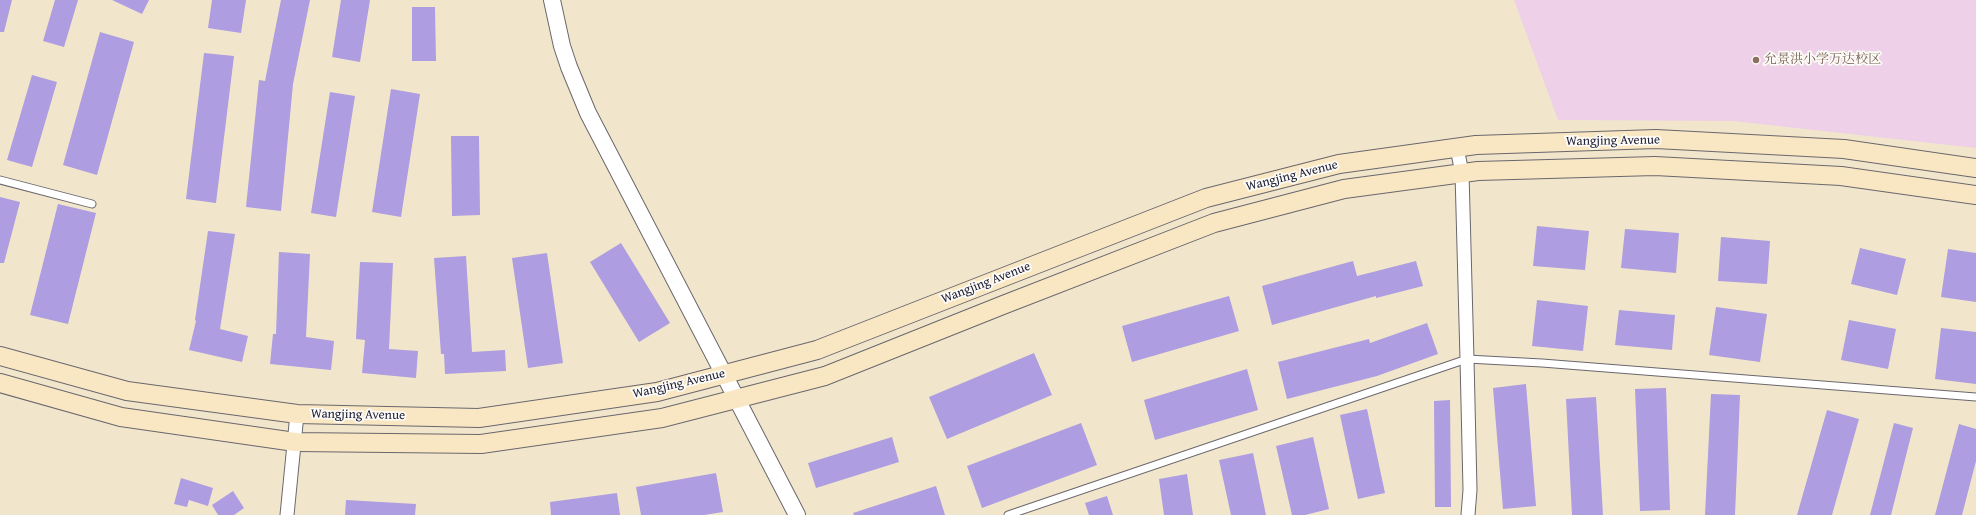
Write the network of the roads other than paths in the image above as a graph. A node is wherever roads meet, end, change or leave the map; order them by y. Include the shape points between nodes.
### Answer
1 (552, 0) edge
2 (1457, 148) junction
3 (1976, 168) edge
4 (1462, 173) junction
5 (0, 180) edge
6 (1976, 195) edge
7 (92, 204) dead end
8 (0, 356) edge
9 (1467, 359) junction
10 (723, 374) junction
11 (0, 383) edge
12 (1976, 397) edge
13 (736, 399) junction
14 (297, 414) junction
15 (295, 442) junction
16 (287, 515) edge
17 (797, 515) edge
18 (1008, 515) edge
19 (1468, 515) edge

1 - 10 street via 562,46 578,92
2 - 3 main road, Wangjing Avenue via 1476,145 1656,139 1844,149
2 - 4 street
2 - 10 main road, Wangjing Avenue via 1339,164 1206,198 817,350
4 - 6 main road, Wangjing Avenue via 1655,166 1841,176
4 - 9 street
4 - 13 main road, Wangjing Avenue via 1344,189 1214,223 825,376
5 - 7 lane
8 - 14 main road, Wangjing Avenue via 127,391
9 - 12 lane
9 - 18 lane
9 - 19 street via 1470,490
10 - 13 street
10 - 14 main road, Wangjing Avenue via 657,392 479,418
11 - 15 main road, Wangjing Avenue via 121,417
13 - 15 main road, Wangjing Avenue via 662,418 481,444
13 - 17 street
14 - 15 street
15 - 16 street

